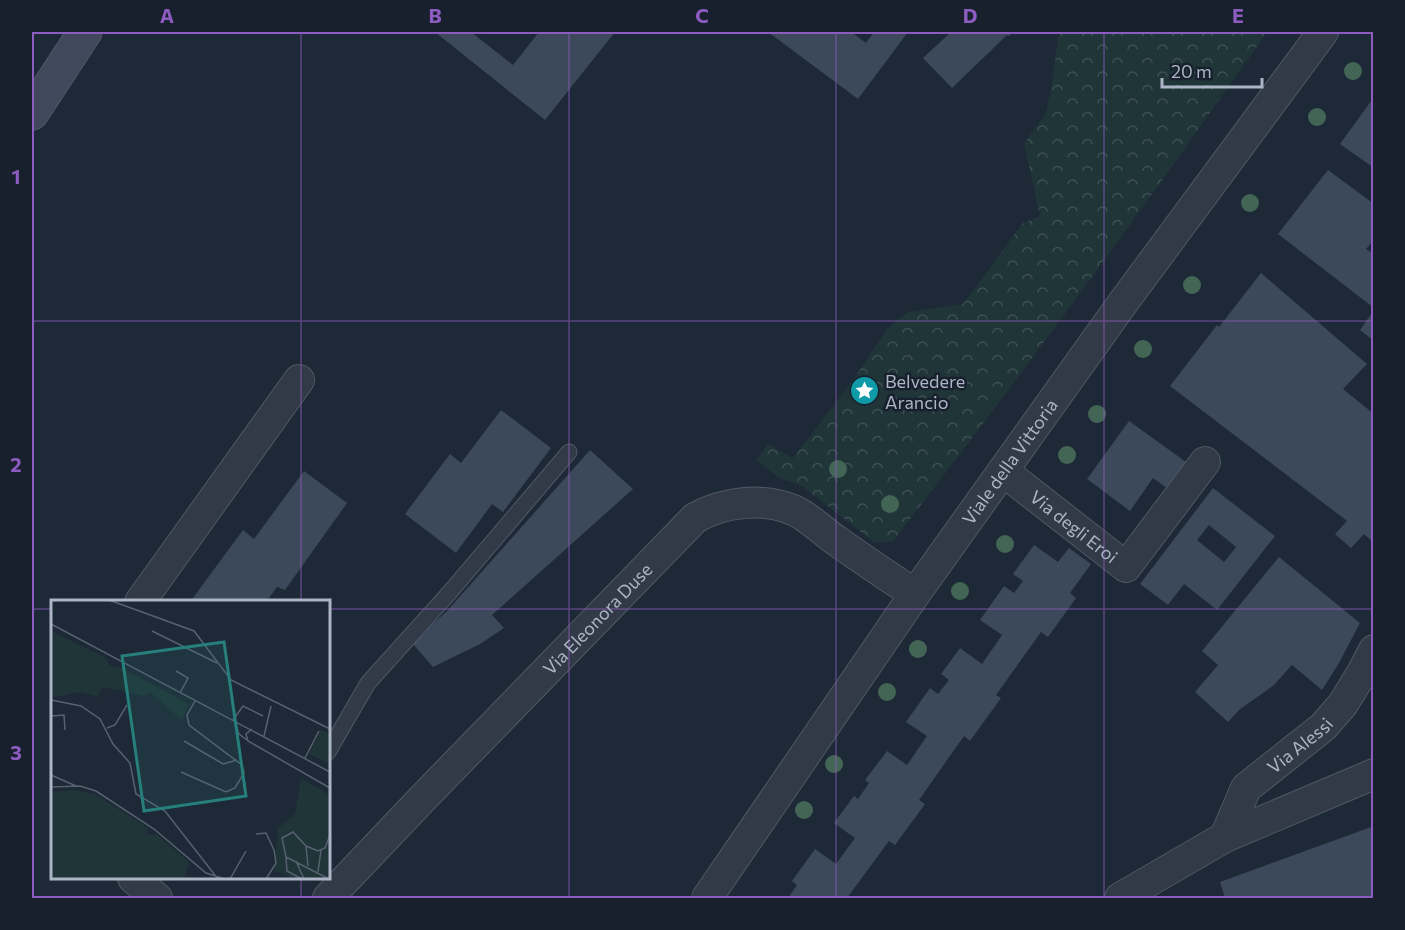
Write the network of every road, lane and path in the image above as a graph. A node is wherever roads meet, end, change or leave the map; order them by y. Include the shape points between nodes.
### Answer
1 (85, 32) edge
2 (1323, 32) edge
3 (32, 112) edge
4 (299, 380) dead end
5 (569, 452) dead end
6 (1205, 462) dead end
7 (1003, 471) junction
8 (915, 594) junction
9 (141, 600) edge
10 (1374, 650) edge
11 (330, 748) edge
12 (1374, 774) edge
13 (1225, 837) junction
14 (134, 879) edge
15 (329, 890) edge
16 (157, 898) edge
17 (706, 898) edge
18 (1120, 898) edge

1 - 3 main road
2 - 7 street, Viale della Vittoria
4 - 9 street
5 - 11 lane via 368,682
6 - 7 street, Via degli Eroi via 1126,567
7 - 8 street, Viale della Vittoria
8 - 15 street, Via Eleonora Duse via 795,510 751,503 706,512 695,518
8 - 17 street, Viale della Vittoria
10 - 13 street, Via Alessi via 1343,704 1323,727 1246,788
12 - 13 street
13 - 18 street
14 - 16 street

